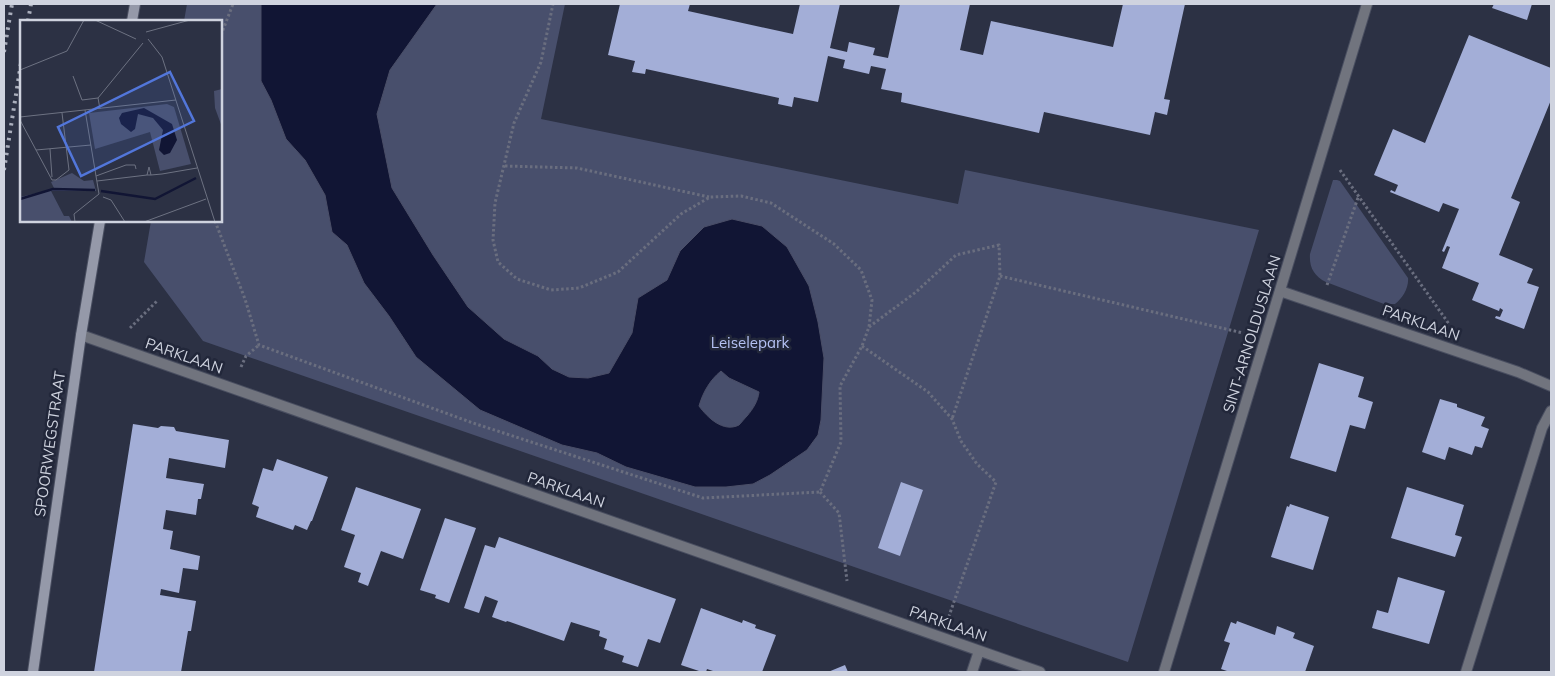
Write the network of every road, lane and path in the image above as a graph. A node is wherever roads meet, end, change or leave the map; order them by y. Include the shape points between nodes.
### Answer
1 (135, 4) edge
2 (233, 4) edge
3 (553, 4) edge
4 (1367, 4) edge
5 (132, 20) edge
6 (222, 32) edge
7 (1324, 147) junction
8 (505, 166) junction
9 (1359, 196) junction
10 (710, 197) junction
11 (100, 222) edge
12 (215, 222) edge
13 (1000, 276) junction
14 (1280, 291) junction
15 (157, 301) dead end
16 (1320, 304) junction
17 (869, 326) junction
18 (81, 335) junction
19 (1265, 340) junction
20 (259, 344) junction
21 (862, 346) junction
22 (112, 347) junction
23 (1471, 356) junction
24 (1551, 386) edge
25 (230, 388) junction
26 (1551, 411) edge
27 (952, 419) junction
28 (820, 492) junction
29 (852, 606) junction
30 (942, 637) junction
31 (979, 651) junction
32 (33, 672) edge
33 (972, 672) edge
34 (1040, 672) edge
35 (1164, 672) edge
36 (1466, 672) edge

1 - 5 street
2 - 6 path
3 - 8 path via 541,62 514,123
4 - 7 street, SINT-ARNOLDUSLAAN
7 - 9 path
7 - 14 street, SINT-ARNOLDUSLAAN
8 - 10 path via 577,168
8 - 10 path via 495,204 493,240 498,262 517,279 551,290 579,288 618,272 681,214
9 - 16 path
9 - 23 path
10 - 17 path via 741,196 771,204 834,244 861,270 872,300
11 - 18 street, SPOORWEGSTRAAT
12 - 20 path
13 - 17 path via 999,245 956,255 916,292
13 - 19 path
13 - 27 path
14 - 16 street, PARKLAAN
14 - 19 street, SINT-ARNOLDUSLAAN
15 - 22 path
16 - 23 street, PARKLAAN
17 - 21 path
18 - 22 street, PARKLAAN
18 - 32 street, SPOORWEGSTRAAT
19 - 35 street, SINT-ARNOLDUSLAAN
20 - 25 path via 246,356
20 - 28 path via 473,423 703,498
21 - 27 path via 928,392
21 - 28 path via 840,386 841,442
22 - 25 street, PARKLAAN
23 - 24 street, PARKLAAN
25 - 29 street, PARKLAAN
26 - 36 street via 1542,428
27 - 30 path via 977,464 996,482
28 - 29 path via 840,513 844,564
29 - 30 street, PARKLAAN
30 - 31 street, PARKLAAN
31 - 33 street
31 - 34 street, PARKLAAN

